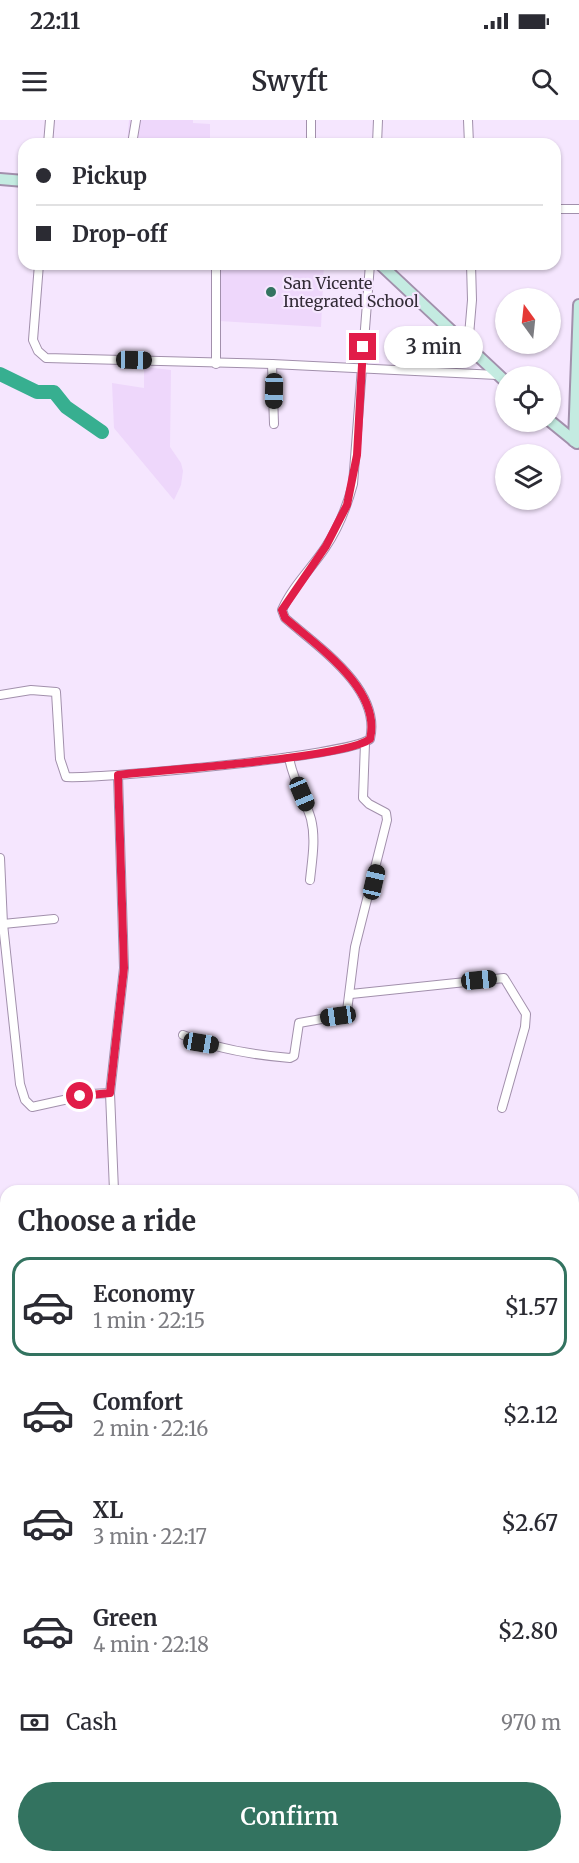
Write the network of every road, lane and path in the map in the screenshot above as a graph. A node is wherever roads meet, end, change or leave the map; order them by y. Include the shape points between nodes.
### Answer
1 (50, 120) edge
2 (136, 120) edge
3 (311, 120) edge
4 (378, 120) edge
5 (468, 120) edge
6 (48, 138) edge
7 (133, 138) edge
8 (311, 138) edge
9 (377, 138) edge
10 (469, 138) edge
11 (0, 179) edge
12 (18, 180) edge
13 (561, 209) edge
14 (579, 209) edge
15 (39, 270) edge
16 (216, 270) edge
17 (369, 270) edge
18 (386, 270) edge
19 (471, 270) edge
20 (579, 305) edge
21 (468, 347) junction
22 (216, 364) junction
23 (272, 364) junction
24 (361, 368) junction
25 (495, 373) edge
26 (495, 379) edge
27 (274, 424) dead end
28 (561, 430) edge
29 (576, 443) edge
30 (0, 695) edge
31 (365, 743) junction
32 (289, 757) junction
33 (118, 775) junction
34 (0, 858) edge
35 (310, 880) dead end
36 (54, 919) dead end
37 (3, 924) junction
38 (351, 994) junction
39 (183, 1035) dead end
40 (110, 1093) junction
41 (502, 1108) dead end
42 (114, 1185) edge

1 - 6 street
2 - 7 street
3 - 8 street
4 - 9 street
5 - 10 street
11 - 12 main road
13 - 14 street
15 - 22 street via 33,340 46,358
16 - 22 street
17 - 24 street
18 - 21 main road
19 - 21 street
20 - 29 main road
21 - 25 main road
22 - 23 street
23 - 24 street
23 - 27 street
24 - 26 street
24 - 31 street via 357,455 347,505 326,546 282,610 285,618 358,686 372,733
28 - 29 main road
30 - 33 street via 31,690 56,692 63,775
31 - 32 street
31 - 38 street via 363,798 386,813 387,820 355,947
32 - 33 street
32 - 35 street via 311,821
33 - 40 street via 124,968
34 - 37 street
36 - 37 street
37 - 40 street via 20,1084 28,1105
38 - 39 street via 345,1014 299,1023 294,1056 290,1058 233,1050
38 - 41 street via 504,978 526,1014
40 - 42 street

